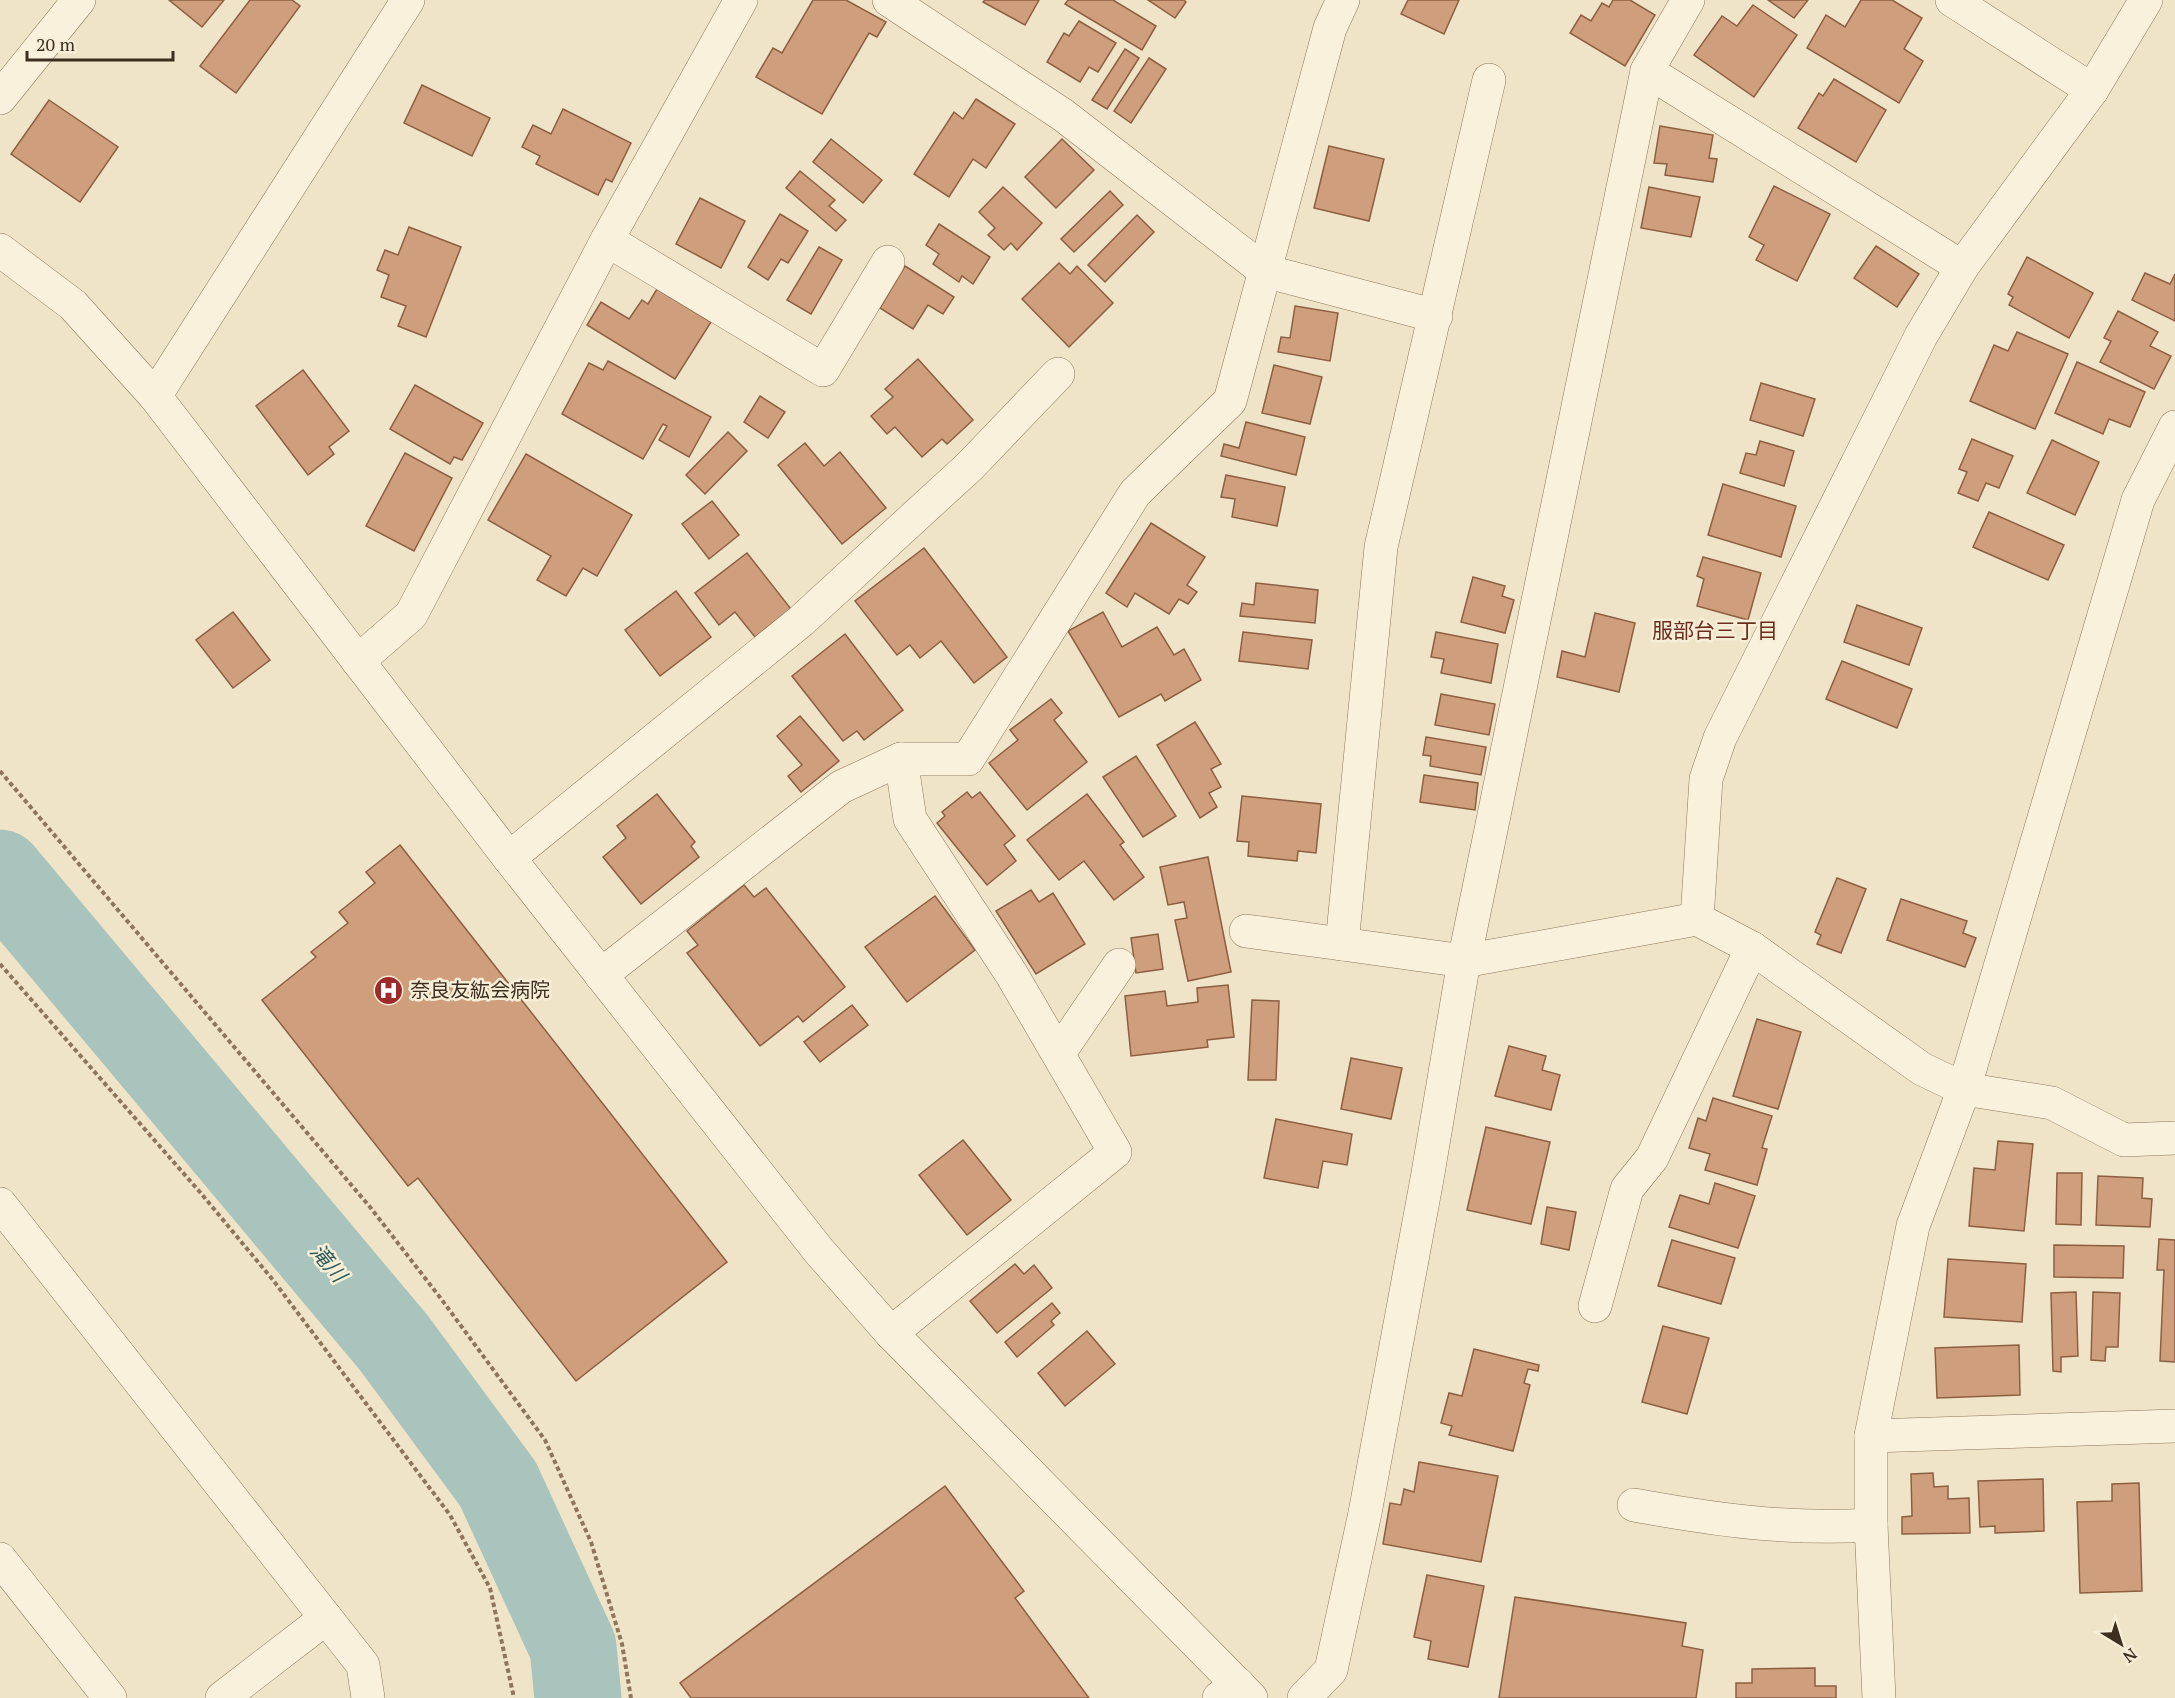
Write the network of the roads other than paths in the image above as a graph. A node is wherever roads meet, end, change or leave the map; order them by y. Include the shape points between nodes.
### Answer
1 (79, 0) edge
2 (408, 0) edge
3 (741, 0) edge
4 (889, 0) edge
5 (1343, 0) edge
6 (1688, 0) edge
7 (1952, 0) edge
8 (2146, 0) edge
9 (1647, 71) junction
10 (1489, 80) dead end
11 (2092, 90) junction
12 (0, 98) edge
13 (607, 240) junction
14 (0, 250) edge
15 (888, 262) dead end
16 (1962, 267) junction
17 (1265, 271) junction
18 (1436, 316) junction
19 (1058, 374) dead end
20 (155, 396) junction
21 (2172, 439) edge
22 (358, 661) junction
23 (901, 759) junction
24 (509, 858) junction
25 (1696, 920) junction
26 (1246, 931) dead end
27 (1342, 944) junction
28 (1752, 948) junction
29 (1464, 961) junction
30 (1119, 965) dead end
31 (601, 975) junction
32 (1059, 1053) junction
33 (1964, 1089) junction
34 (2175, 1138) edge
35 (6, 1222) edge
36 (1595, 1306) dead end
37 (891, 1333) junction
38 (2175, 1426) edge
39 (1870, 1436) junction
40 (1634, 1505) dead end
41 (1871, 1525) junction
42 (0, 1559) edge
43 (326, 1618) junction
44 (1236, 1693) edge
45 (110, 1698) edge
46 (222, 1698) edge
47 (368, 1698) edge
48 (1304, 1698) edge
49 (1878, 1698) edge

1 - 12 street
2 - 20 street
3 - 13 street
4 - 17 street via 1063,115
5 - 17 street via 1330,28
6 - 9 street
7 - 11 street
8 - 11 street
9 - 16 street
9 - 29 street
10 - 18 street
11 - 16 street
13 - 15 street via 823,370
13 - 22 street via 411,615
14 - 20 street via 73,305
16 - 25 street via 1921,336 1720,738 1706,779
17 - 18 street
17 - 23 street via 1230,401 1136,493 968,759
18 - 27 street via 1381,547
19 - 24 street via 970,466 801,621
20 - 22 street
21 - 33 street via 2138,500
22 - 24 street
23 - 31 street via 841,787
23 - 32 street via 910,819
24 - 31 street
25 - 28 street
25 - 29 street
26 - 27 street
27 - 29 street
28 - 33 street via 1922,1069
28 - 36 street via 1652,1158 1627,1189
29 - 48 street via 1365,1513 1331,1670
30 - 32 street
31 - 37 street via 819,1251
32 - 37 street via 1114,1152
33 - 34 street via 2052,1103 2124,1140
33 - 39 street via 1913,1226
35 - 43 street
37 - 44 street
38 - 39 street
39 - 41 street
40 - 41 street via 1730,1522 1813,1528
41 - 49 street
42 - 45 street
43 - 46 street
43 - 47 street via 363,1665

